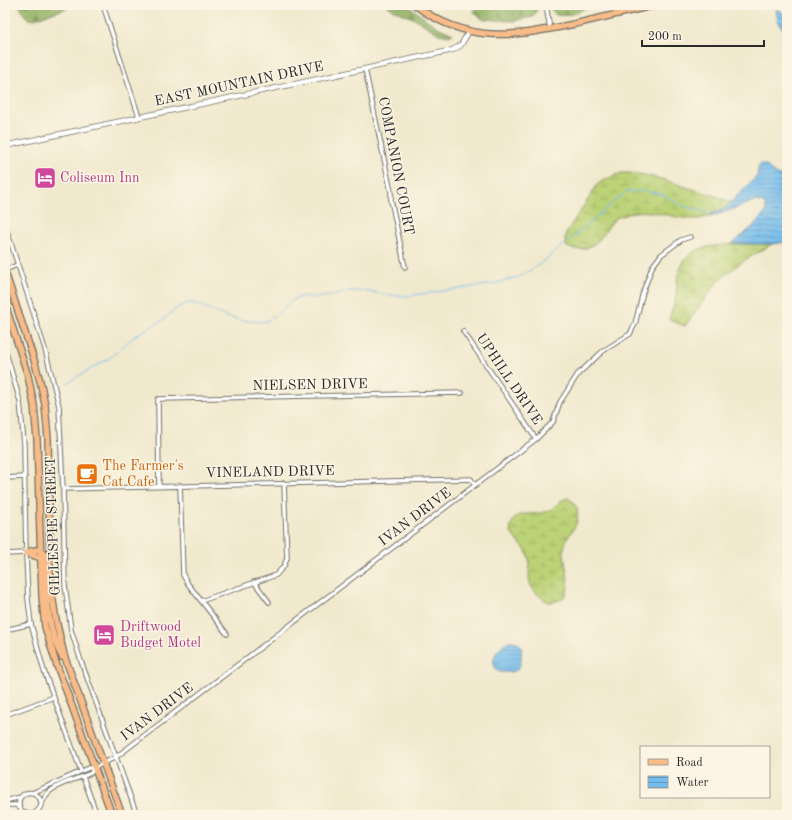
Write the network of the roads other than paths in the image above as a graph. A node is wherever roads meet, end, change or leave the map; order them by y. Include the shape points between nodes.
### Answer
1 (103, 5) edge
2 (415, 5) edge
3 (546, 5) edge
4 (656, 5) edge
5 (550, 29) junction
6 (469, 31) junction
7 (365, 69) junction
8 (139, 117) junction
9 (5, 146) edge
10 (7, 231) dead end
11 (690, 237) dead end
12 (17, 265) junction
13 (405, 267) dead end
14 (5, 271) edge
15 (5, 304) edge
16 (463, 331) dead end
17 (5, 349) edge
18 (462, 393) dead end
19 (536, 439) junction
20 (25, 477) junction
21 (5, 478) edge
22 (284, 482) junction
23 (180, 485) junction
24 (475, 485) junction
25 (159, 486) junction
26 (63, 489) junction
27 (40, 550) junction
28 (27, 553) junction
29 (5, 554) edge
30 (40, 558) junction
31 (254, 582) junction
32 (201, 601) junction
33 (269, 602) dead end
34 (31, 624) junction
35 (5, 630) edge
36 (227, 634) dead end
37 (66, 661) junction
38 (54, 697) junction
39 (5, 715) edge
40 (116, 757) junction
41 (103, 764) junction
42 (94, 768) junction
43 (81, 771) junction
44 (83, 777) junction
45 (32, 793) junction
46 (21, 797) junction
47 (5, 801) edge
48 (5, 804) edge
49 (41, 804) junction
50 (20, 808) junction
51 (97, 815) edge
52 (112, 815) edge
53 (122, 815) edge
54 (137, 815) edge

1 - 8 street
2 - 6 main road via 438,20
3 - 5 street
4 - 5 main road
5 - 6 main road via 508,35
6 - 7 street, EAST MOUNTAIN DRIVE via 461,45 452,50
7 - 8 street, EAST MOUNTAIN DRIVE
7 - 13 street, COMPANION COURT
8 - 9 street, EAST MOUNTAIN DRIVE
10 - 12 street, GILLESPIE STREET
11 - 19 street, IVAN DRIVE via 681,240 661,255 652,268 630,334 603,351 578,374 560,402 553,422
12 - 14 street
12 - 26 street, GILLESPIE STREET via 45,349 59,406
14 - 37 main road via 35,363 45,405 52,595
15 - 27 main road via 28,376 34,405
16 - 19 street, UPHILL DRIVE
17 - 20 street, GILLESPIE STREET via 20,401
18 - 25 street, NIELSEN DRIVE via 158,400
19 - 24 street, IVAN DRIVE
20 - 21 street
20 - 28 street, GILLESPIE STREET
22 - 23 street, VINELAND DRIVE
22 - 24 street, VINELAND DRIVE via 471,479
22 - 31 street via 286,562 279,573
23 - 25 street, VINELAND DRIVE
23 - 32 street via 182,570 188,584
24 - 40 street, IVAN DRIVE
25 - 26 street, VINELAND DRIVE
26 - 40 street, GILLESPIE STREET via 65,585 71,630
27 - 28 main road
27 - 30 main road
27 - 37 main road via 45,558 52,626 61,656
28 - 29 street
28 - 30 main road
28 - 34 street, GILLESPIE STREET
30 - 42 main road via 43,612 50,645
31 - 32 street
31 - 33 street
32 - 36 street
34 - 35 street
34 - 38 street, GILLESPIE STREET
37 - 41 main road
38 - 39 street
38 - 43 street, GILLESPIE STREET
40 - 41 street, IVAN DRIVE
40 - 54 street, GILLESPIE STREET
41 - 42 street, IVAN DRIVE
41 - 53 main road
42 - 43 street
42 - 44 street
42 - 52 main road
43 - 45 street
44 - 49 street via 53,789 47,793
44 - 51 street
45 - 46 street
45 - 49 street via 39,797
46 - 47 street
46 - 50 street
48 - 50 street
49 - 50 street via 38,811 32,814 25,813

